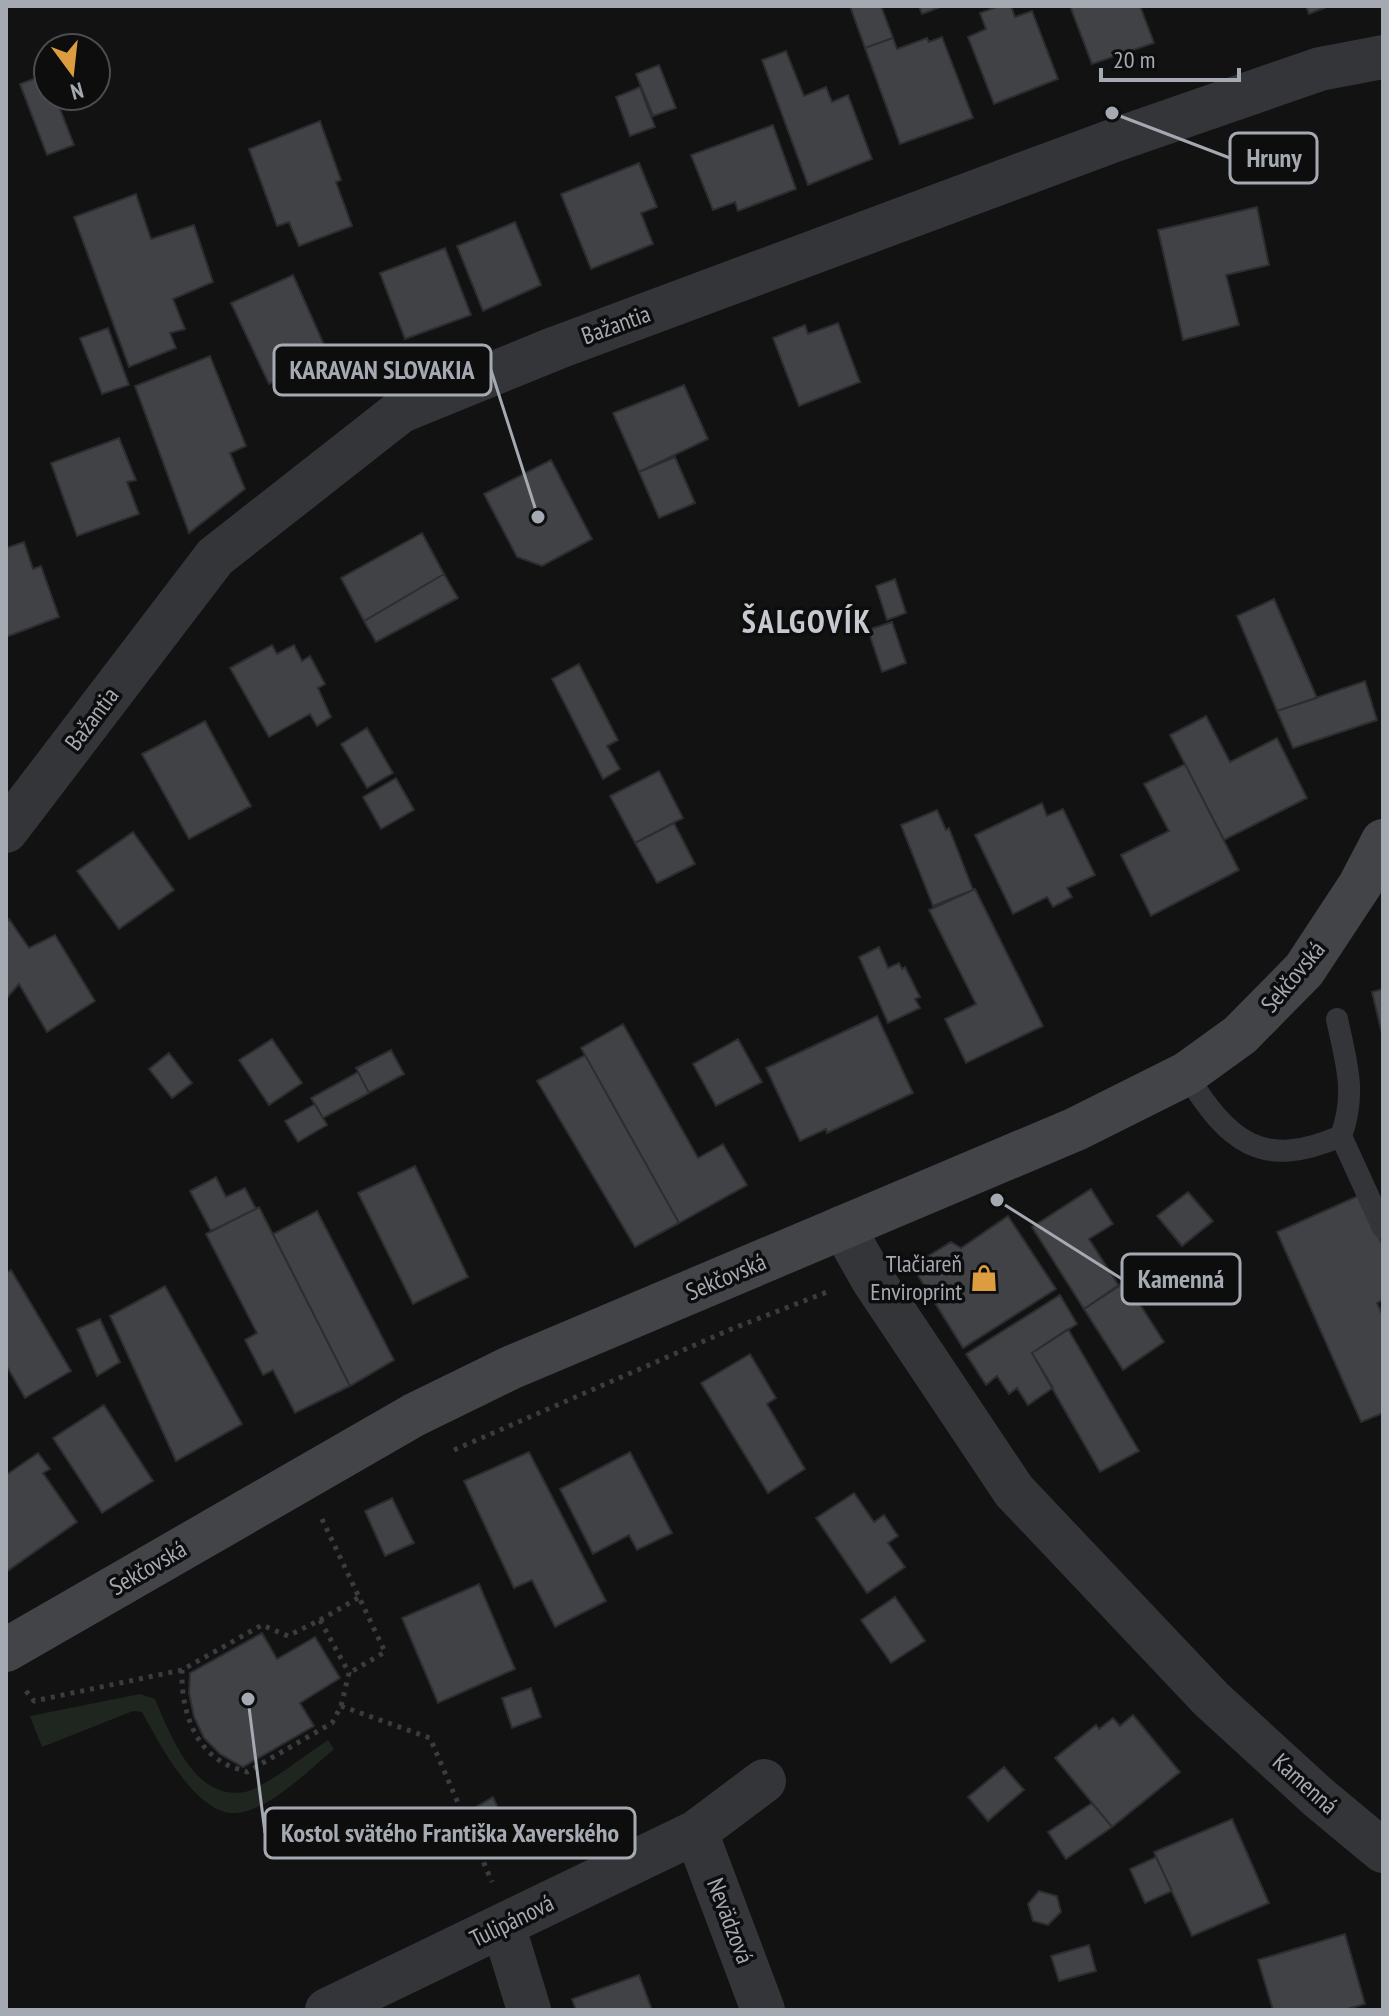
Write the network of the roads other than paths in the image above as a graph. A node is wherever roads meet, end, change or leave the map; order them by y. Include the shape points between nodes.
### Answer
1 (1383, 57) edge
2 (6, 831) edge
3 (1383, 841) edge
4 (1337, 1019) dead end
5 (1186, 1074) junction
6 (1341, 1136) junction
7 (843, 1227) junction
8 (1383, 1228) edge
9 (13, 1667) edge
10 (764, 1781) dead end
11 (696, 1832) junction
12 (1383, 1851) edge
13 (506, 1923) junction
14 (327, 2010) edge
15 (529, 2010) edge
16 (763, 2010) edge

1 - 2 street, Bažantia via 1320,69 1115,140 401,411 215,557
3 - 5 street, Sekčovská via 1304,970 1240,1035
4 - 6 lane via 1350,1081 1348,1118
5 - 6 lane via 1220,1124 1255,1146 1313,1148
5 - 7 street, Sekčovská via 1076,1129
6 - 8 lane
7 - 9 street, Sekčovská via 510,1368 414,1415
7 - 12 street, Kamenná via 1014,1491 1211,1699
10 - 11 street, Tulipánová
11 - 13 street, Tulipánová
11 - 16 street, Nevädzová
13 - 14 street, Tulipánová
13 - 15 street

